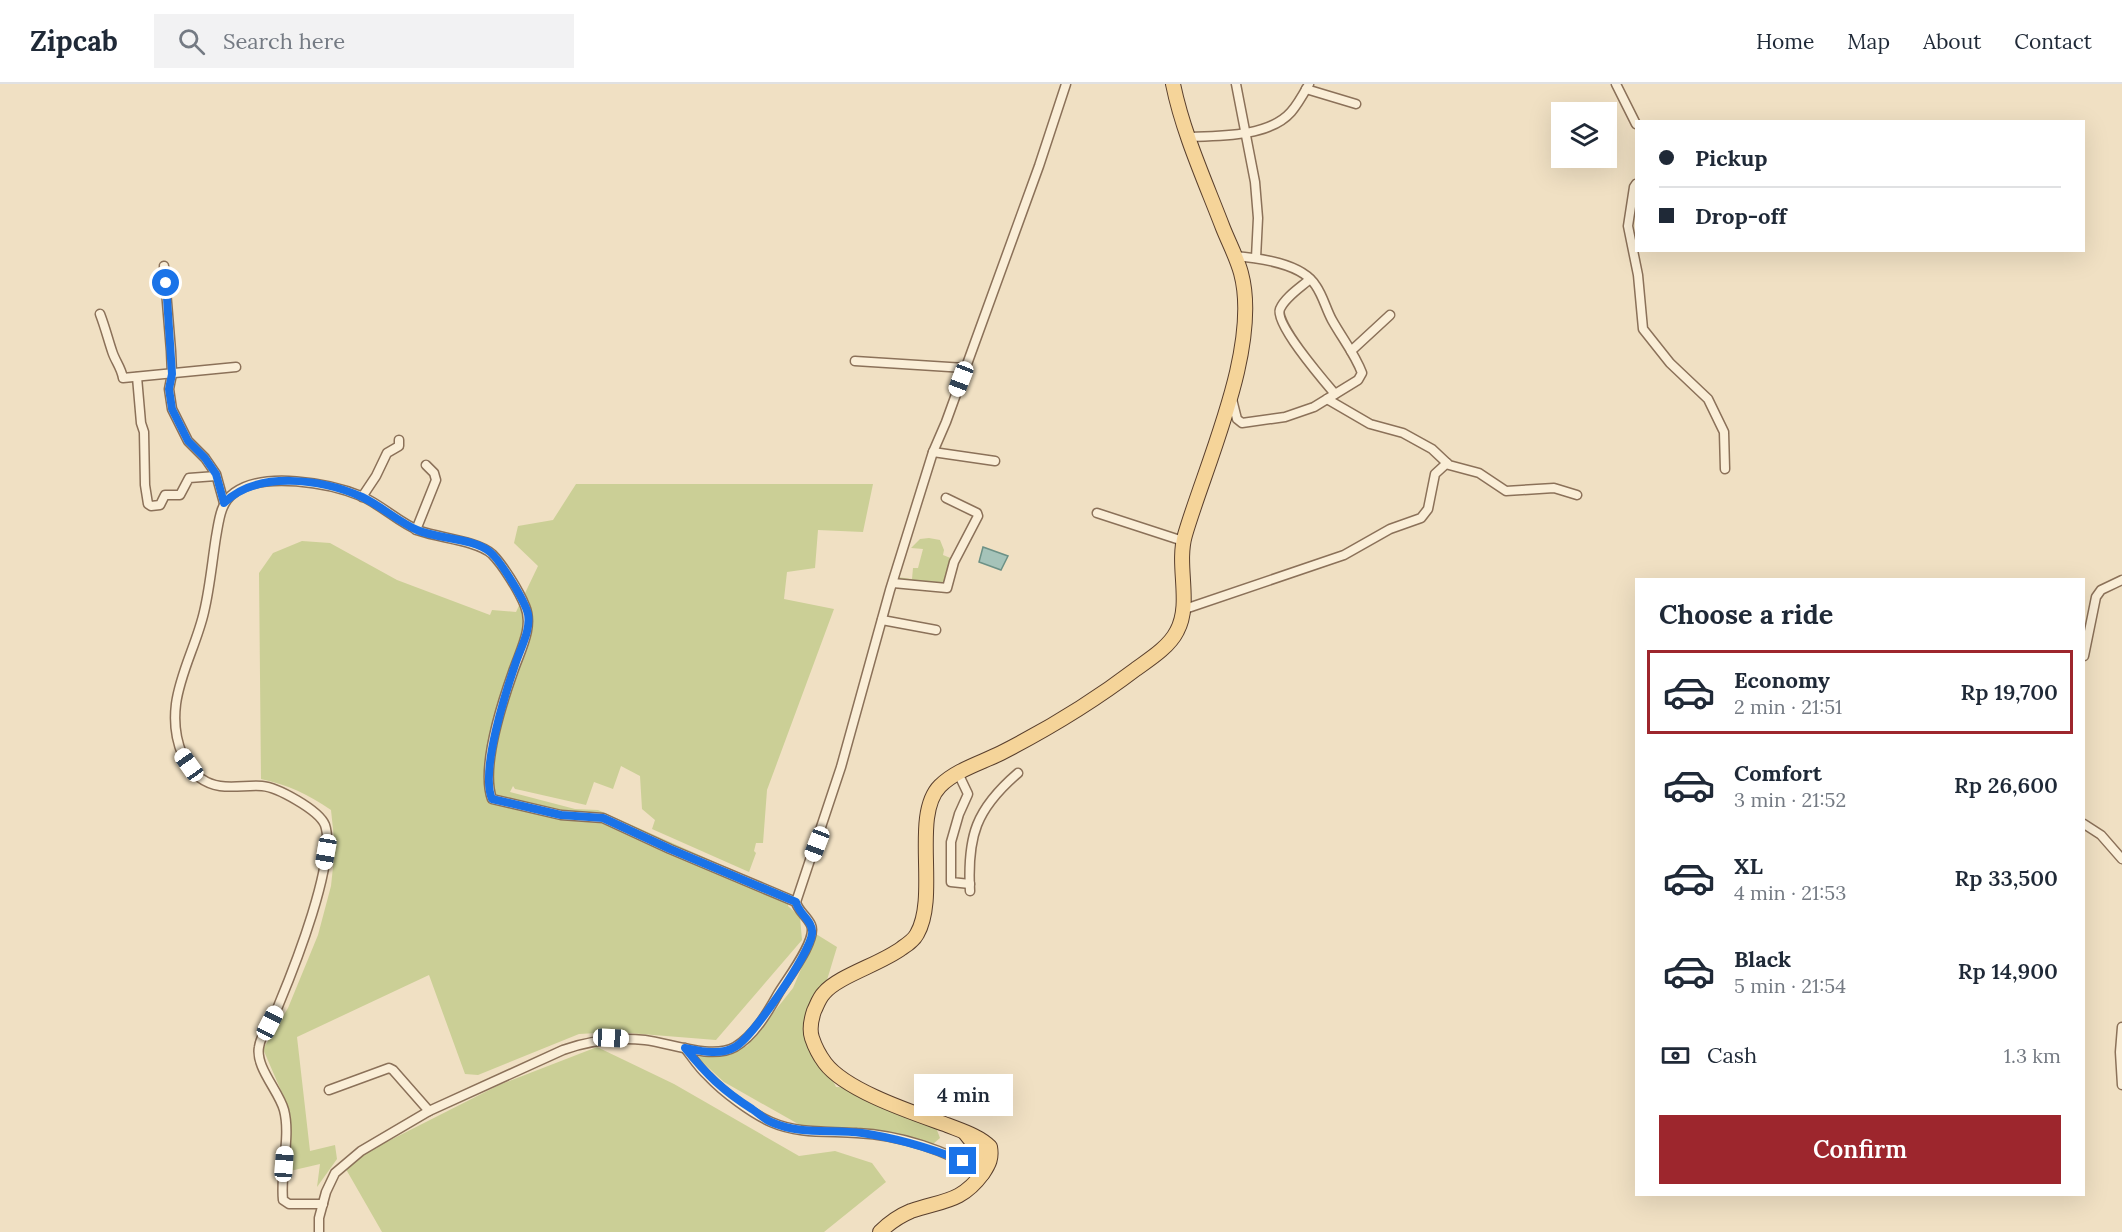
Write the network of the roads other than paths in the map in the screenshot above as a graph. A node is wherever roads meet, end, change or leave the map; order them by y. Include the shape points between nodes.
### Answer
1 (1066, 84) edge
2 (1173, 84) edge
3 (1236, 84) edge
4 (1616, 84) edge
5 (1308, 87) edge
6 (1356, 104) dead end
7 (1635, 122) edge
8 (1245, 132) junction
9 (1188, 137) junction
10 (1635, 186) edge
11 (1234, 256) junction
12 (1256, 258) junction
13 (164, 266) dead end
14 (1310, 279) junction
15 (100, 314) dead end
16 (1390, 315) dead end
17 (1350, 351) junction
18 (855, 361) dead end
19 (236, 367) dead end
20 (965, 368) junction
21 (172, 374) junction
22 (138, 376) junction
23 (1230, 394) junction
24 (1331, 397) junction
25 (399, 440) dead end
26 (933, 452) junction
27 (995, 461) dead end
28 (1447, 463) junction
29 (426, 465) dead end
30 (1725, 470) dead end
31 (216, 476) junction
32 (1576, 495) dead end
33 (362, 497) junction
34 (946, 498) dead end
35 (224, 503) junction
36 (1097, 513) dead end
37 (416, 530) junction
38 (1183, 542) junction
39 (2122, 580) edge
40 (893, 583) junction
41 (1182, 610) junction
42 (882, 620) junction
43 (936, 630) dead end
44 (2085, 651) edge
45 (958, 773) junction
46 (1018, 773) dead end
47 (2085, 825) edge
48 (2122, 859) edge
49 (796, 902) junction
50 (2122, 1027) edge
51 (685, 1048) junction
52 (2122, 1085) edge
53 (329, 1090) dead end
54 (429, 1111) junction
55 (982, 1174) junction
56 (323, 1204) junction
57 (319, 1232) edge
58 (880, 1232) edge

1 - 20 street
2 - 9 main road
3 - 8 street
4 - 7 street
5 - 6 street
5 - 8 street via 1283,120 1267,129
8 - 9 street
8 - 12 street via 1255,182
9 - 11 main road
10 - 30 street via 1628,226 1643,329 1670,363 1708,399 1724,432
11 - 12 street
11 - 23 main road via 1242,279 1245,311
12 - 14 street via 1281,264
13 - 21 street
14 - 17 street
14 - 24 street via 1281,308 1280,315
15 - 22 street via 123,378
16 - 17 street
17 - 24 street via 1362,376
18 - 20 street
19 - 21 street
20 - 26 street
21 - 22 street
21 - 31 street via 169,389 178,423
22 - 31 street via 148,504 158,506 165,495 180,495 189,478
23 - 24 street via 1237,419 1244,424 1292,415
23 - 38 main road
24 - 28 street via 1370,424 1403,433 1432,449
25 - 33 street via 399,446 387,453
26 - 27 street
26 - 40 street
28 - 32 street via 1479,473 1509,492 1554,488
28 - 41 street via 1435,474 1428,509 1421,518 1390,529 1344,555
29 - 37 street via 436,480
31 - 35 street
33 - 35 street via 320,485 284,481 251,485 235,492
33 - 37 street
34 - 40 street via 978,516 954,562 947,588
35 - 56 street via 204,614 176,703 175,731 181,753 202,780 224,787 267,787 312,809 325,825 326,852 312,915 258,1051 285,1115 284,1202
36 - 38 street
37 - 49 street via 474,544 490,552 518,591 528,613 529,625 493,737 489,779 492,799 561,815 603,818
38 - 41 main road
39 - 44 street via 2101,590 2096,597
40 - 42 street
41 - 45 main road via 1172,639 1123,679 1033,736
42 - 43 street
42 - 49 street via 841,767
45 - 46 street via 968,794 951,842 951,882 970,887 968,863 979,819 988,801
45 - 55 main road via 941,784 929,806 925,897 918,933 898,952 832,985 822,994 810,1026 818,1051 832,1071 896,1106 965,1133 976,1148
47 - 48 street via 2101,835
49 - 51 street via 811,925 812,934 766,1014 734,1048 723,1052
50 - 52 street
51 - 54 street via 645,1040 611,1038 586,1042
51 - 55 street via 708,1077 771,1122 799,1130 859,1133 898,1140 963,1161
53 - 54 street via 389,1068
54 - 56 street via 343,1164 335,1173
55 - 58 main road via 958,1196 899,1216
56 - 57 street

